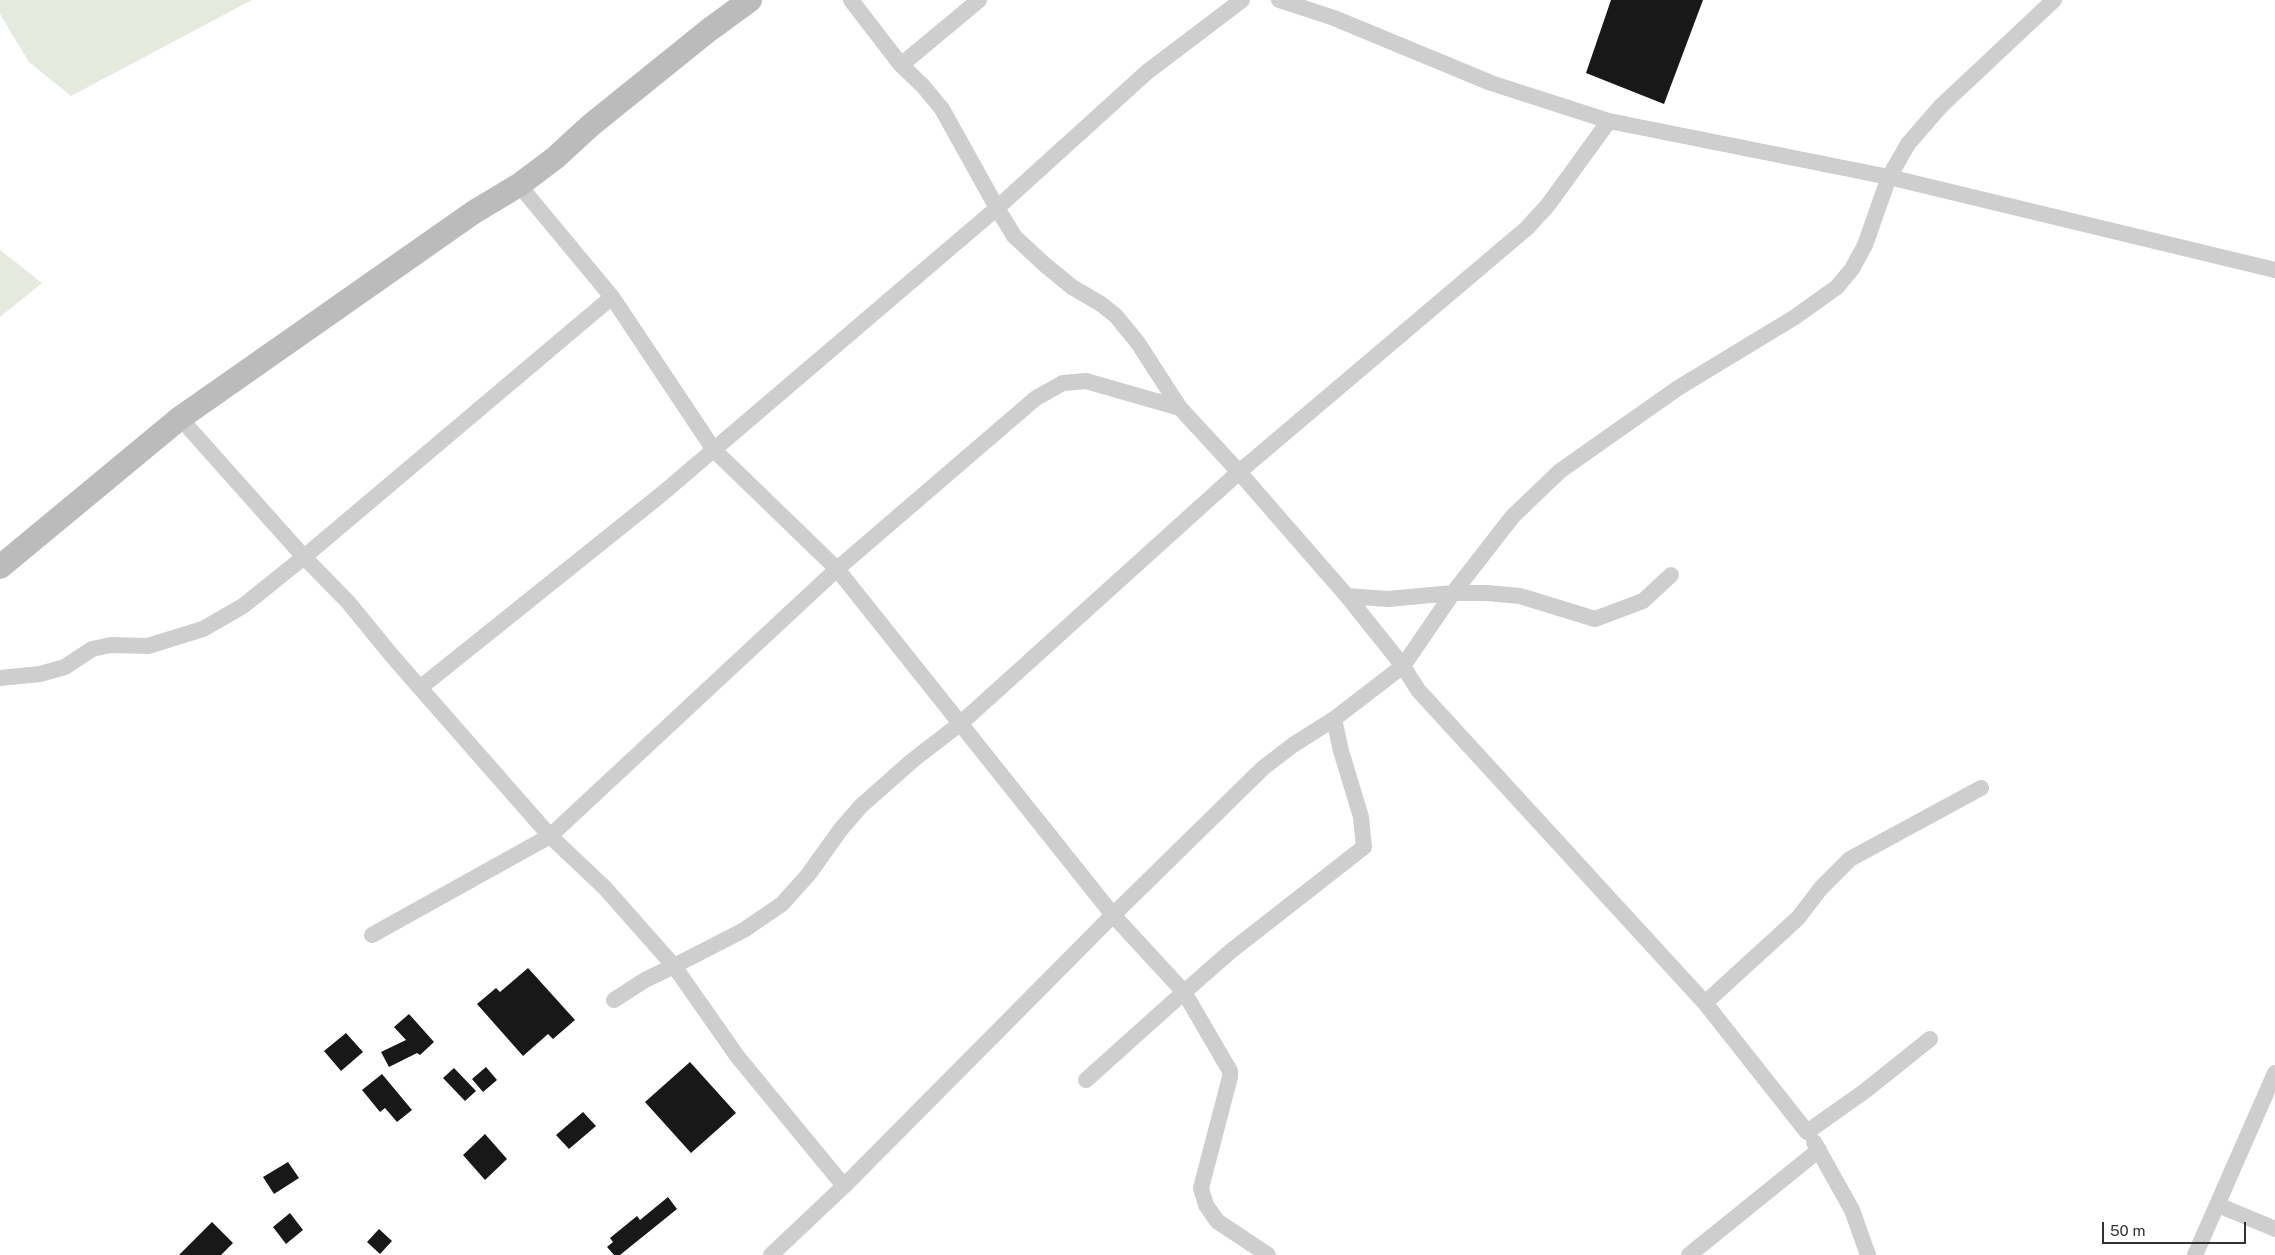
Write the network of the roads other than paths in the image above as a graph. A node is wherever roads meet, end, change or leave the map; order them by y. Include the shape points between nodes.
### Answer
1 (750, 0) edge
2 (851, 0) edge
3 (979, 0) edge
4 (1242, 0) edge
5 (1279, 0) edge
6 (2054, 0) edge
7 (901, 65) junction
8 (1609, 121) junction
9 (1890, 177) junction
10 (518, 185) junction
11 (997, 208) junction
12 (2275, 270) edge
13 (612, 297) junction
14 (1180, 408) junction
15 (180, 418) junction
16 (714, 450) junction
17 (1239, 472) junction
18 (304, 558) junction
19 (0, 568) edge
20 (837, 568) junction
21 (1671, 575) dead end
22 (1452, 593) junction
23 (1347, 596) junction
24 (1403, 666) junction
25 (0, 678) edge
26 (421, 687) junction
27 (1334, 720) junction
28 (961, 723) junction
29 (1981, 788) dead end
30 (550, 836) junction
31 (1113, 915) junction
32 (372, 935) dead end
33 (674, 966) junction
34 (1184, 992) junction
35 (614, 1000) dead end
36 (1706, 1003) junction
37 (1930, 1039) dead end
38 (2275, 1072) edge
39 (1086, 1080) dead end
40 (1807, 1132) junction
41 (1819, 1150) junction
42 (844, 1186) junction
43 (2218, 1205) junction
44 (2275, 1229) edge
45 (771, 1255) edge
46 (1268, 1255) edge
47 (1689, 1255) edge
48 (1868, 1255) edge
49 (2196, 1255) edge

1 - 10 street
2 - 7 street
3 - 7 street
4 - 11 street via 1147,72
5 - 8 street via 1334,18 1491,84
6 - 9 street via 1941,106 1908,144
7 - 11 street via 942,109
8 - 9 street
8 - 17 street via 1548,205 1527,228
9 - 12 street
9 - 22 street via 1865,245 1837,287 1795,317 1678,388 1560,471 1513,516
10 - 13 street
10 - 15 street via 474,212
11 - 14 street via 1014,236 1038,259 1072,287 1116,316 1138,343
11 - 16 street
13 - 16 street
13 - 18 street
14 - 17 street
14 - 20 street via 1086,381 1063,383 1036,398
15 - 18 street
15 - 19 street
16 - 20 street
16 - 26 street
17 - 23 street
17 - 28 street
18 - 25 street via 243,606 203,628 148,646 111,645 92,649 65,667 40,674
18 - 26 street via 348,602
20 - 28 street
20 - 30 street
21 - 22 street via 1643,601 1596,619 1520,596
22 - 23 street via 1388,599
22 - 24 street
23 - 24 street
24 - 27 street
24 - 36 street via 1418,690 1454,731
26 - 30 street
27 - 31 street via 1293,745 1264,768
27 - 34 street via 1361,817 1364,847
28 - 31 street
28 - 33 street via 861,806 782,904 744,930
29 - 36 street via 1850,859 1821,888 1798,918
30 - 32 street
30 - 33 street via 605,888
31 - 34 street
31 - 42 street
33 - 35 street
33 - 42 street via 737,1056
34 - 39 street
34 - 46 street via 1230,1071 1201,1188 1206,1205 1217,1221
36 - 40 street
37 - 40 street
38 - 43 street
40 - 41 street
41 - 47 street
41 - 48 street via 1852,1210
42 - 45 street
43 - 44 street
43 - 49 street

